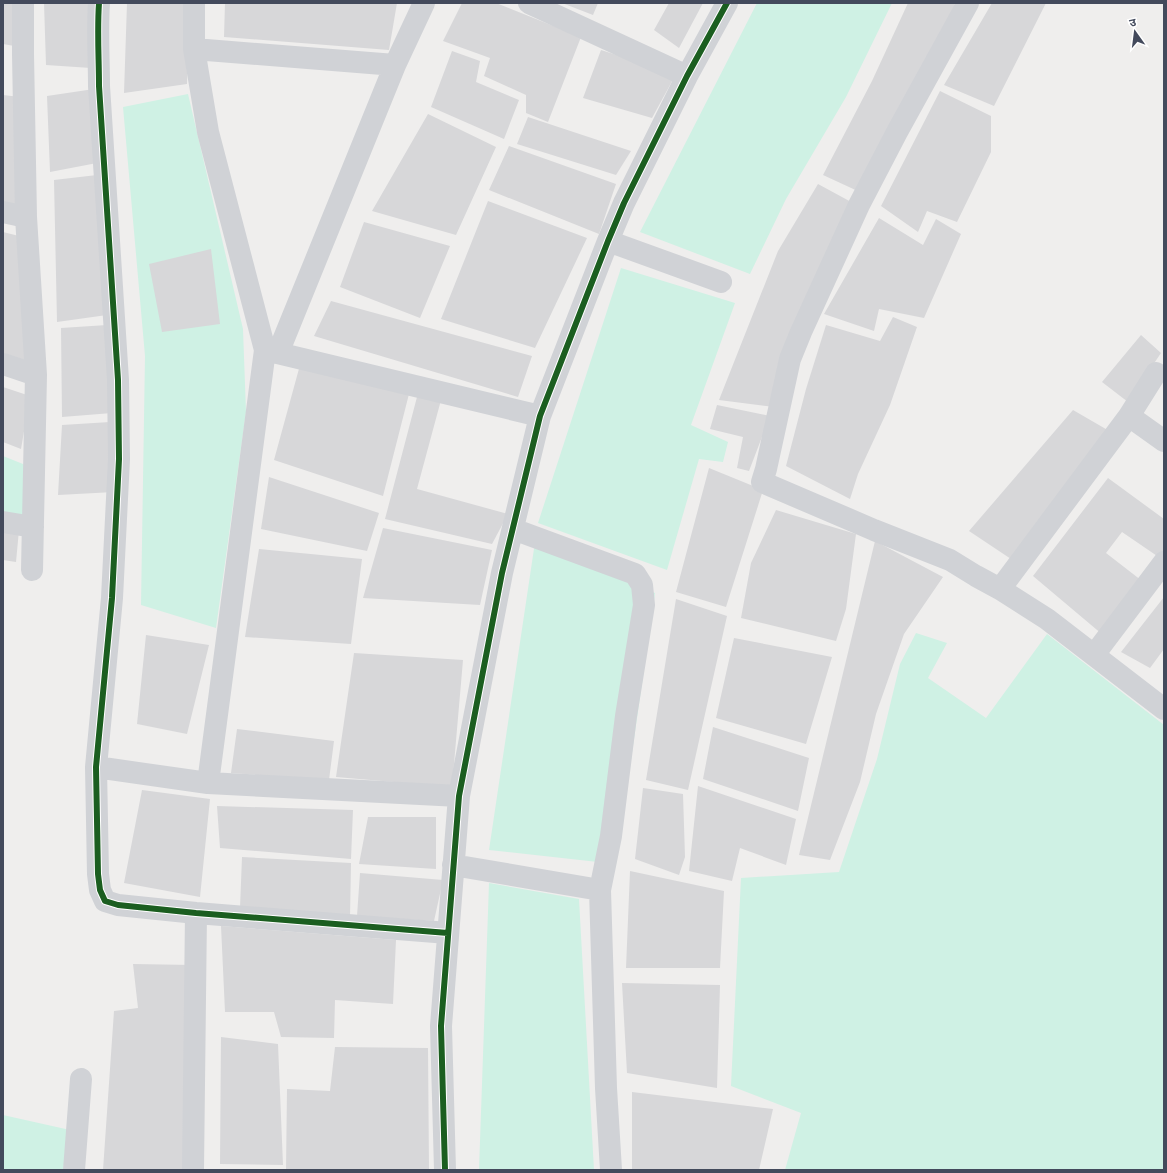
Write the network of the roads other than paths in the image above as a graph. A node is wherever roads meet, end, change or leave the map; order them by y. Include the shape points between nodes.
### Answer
1 (24, 3) edge
2 (99, 3) edge
3 (194, 3) edge
4 (424, 3) edge
5 (530, 3) edge
6 (727, 3) edge
7 (968, 3) edge
8 (194, 49) junction
9 (395, 65) junction
10 (686, 76) junction
11 (3, 212) edge
12 (26, 217) junction
13 (608, 241) junction
14 (721, 282) dead end
15 (272, 351) junction
16 (3, 364) edge
17 (1156, 373) dead end
18 (36, 375) junction
19 (540, 416) junction
20 (1129, 416) junction
21 (1164, 440) edge
22 (3, 522) edge
23 (33, 527) junction
24 (513, 529) junction
25 (1164, 562) edge
26 (32, 570) dead end
27 (1000, 589) junction
28 (1094, 655) junction
29 (1164, 709) edge
30 (96, 768) junction
31 (208, 784) junction
32 (459, 796) junction
33 (453, 865) junction
34 (600, 890) junction
35 (196, 913) junction
36 (448, 933) junction
37 (81, 1079) dead end
38 (74, 1170) edge
39 (193, 1170) edge
40 (445, 1170) edge
41 (611, 1170) edge

1 - 12 street
2 - 30 street via 99,86 118,380 120,459 112,598
3 - 8 street
4 - 9 street
5 - 10 street
6 - 10 street
7 - 27 street via 859,205 801,332 790,359 762,482 950,560
8 - 9 street
8 - 15 street via 208,132
9 - 15 street
10 - 13 street
11 - 12 street
12 - 18 street
13 - 14 street
13 - 19 street
15 - 19 street
15 - 31 street
16 - 18 street
17 - 20 street
18 - 23 street
19 - 24 street
20 - 21 street
20 - 27 street
22 - 23 street
23 - 26 street
24 - 32 street via 502,573
24 - 34 street via 635,574 642,585 644,605 626,716 611,836
25 - 28 street
27 - 28 street via 1047,619
28 - 29 street
30 - 31 street
30 - 35 street via 98,874 100,890 105,901 118,905
31 - 32 street
32 - 33 street
33 - 34 street
33 - 36 street
34 - 41 street
35 - 36 street
35 - 39 street
36 - 40 street via 441,1026
37 - 38 street

